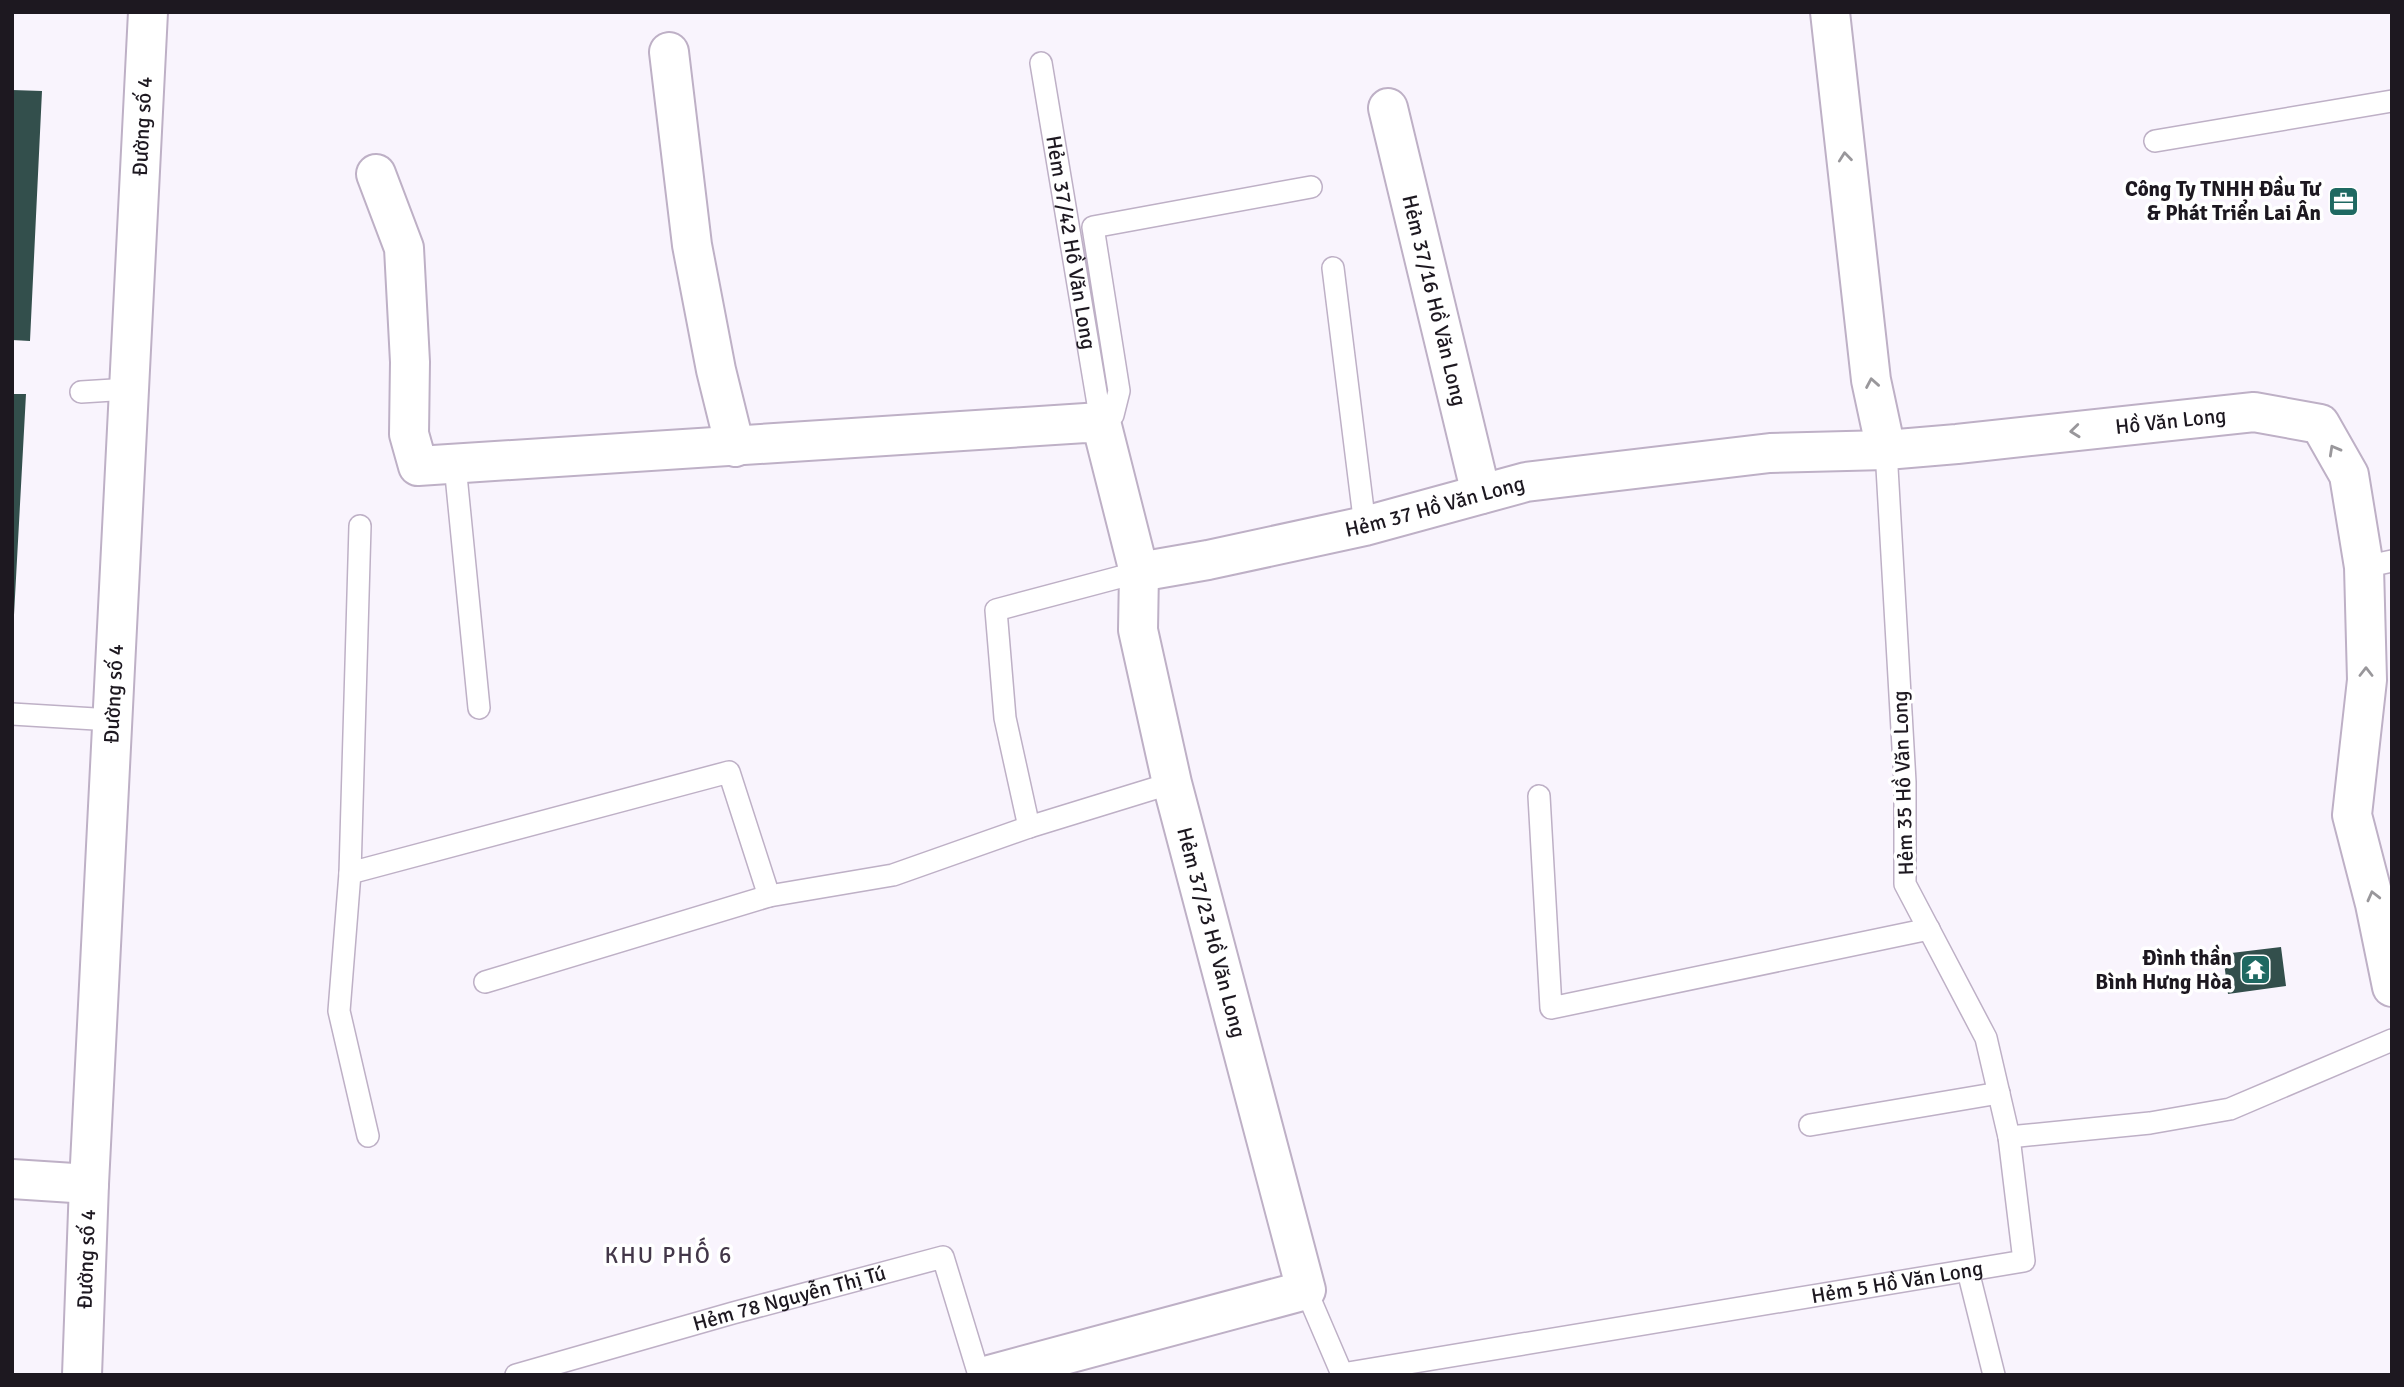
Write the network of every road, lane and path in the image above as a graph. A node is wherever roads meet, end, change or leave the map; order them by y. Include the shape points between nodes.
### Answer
1 (148, 12) edge
2 (1830, 12) edge
3 (669, 52) dead end
4 (1041, 63) dead end
5 (2392, 100) edge
6 (1388, 108) dead end
7 (2155, 141) dead end
8 (376, 174) dead end
9 (1311, 187) dead end
10 (1333, 268) dead end
11 (129, 389) junction
12 (81, 392) dead end
13 (1101, 422) junction
14 (735, 447) junction
15 (1886, 450) junction
16 (455, 465) junction
17 (1480, 494) junction
18 (360, 526) dead end
19 (1365, 526) junction
20 (2378, 564) edge
21 (1139, 572) junction
22 (479, 708) dead end
23 (12, 714) edge
24 (112, 720) junction
25 (1172, 783) junction
26 (1539, 796) dead end
27 (1029, 827) junction
28 (350, 873) junction
29 (769, 896) junction
30 (1929, 929) junction
31 (485, 982) dead end
32 (2392, 987) edge
33 (2392, 1040) edge
34 (1999, 1093) junction
35 (1810, 1125) dead end
36 (368, 1136) dead end
37 (2009, 1137) junction
38 (12, 1180) edge
39 (89, 1184) junction
40 (1968, 1271) junction
41 (1306, 1290) junction
42 (82, 1375) edge
43 (516, 1375) edge
44 (979, 1375) edge
45 (989, 1375) edge
46 (1994, 1375) edge

1 - 11 street, Đường số 4
15 -> 2 street via 1871,380
3 - 14 street via 692,245
4 - 13 lane, Hẻm 37/42 Hồ Văn Long
5 - 7 lane
6 - 17 street, Hẻm 37/16 Hồ Văn Long
8 - 16 street via 404,248 409,434 418,466
9 - 13 lane via 1093,227 1119,391 1113,415
10 - 19 lane
11 - 12 lane
11 - 24 street, Đường số 4
13 - 14 street
13 - 21 street
14 - 16 street
15 - 17 street, Hẻm 37 Hồ Văn Long via 1770,453 1527,482
20 -> 15 street, Hồ Văn Long via 2349,475 2320,424 2254,412
15 - 30 lane, Hẻm 35 Hồ Văn Long via 1905,782 1905,884
16 - 22 lane
17 - 19 street, Hẻm 37 Hồ Văn Long
18 - 28 lane
19 - 21 street, Hẻm 37 Hồ Văn Long
32 -> 20 street, Hồ Văn Long via 2352,815
21 - 25 street, Hẻm 37/23 Hồ Văn Long via 1139,630
21 - 27 lane via 996,610 1005,718
23 - 24 lane
24 - 39 street, Đường số 4
25 - 27 lane
25 - 41 street, Hẻm 37/23 Hồ Văn Long
26 - 30 lane via 1551,1008
27 - 29 lane via 893,875
28 - 29 lane via 729,772
28 - 36 lane via 339,1011
29 - 31 lane
30 - 34 lane, Hẻm 35 Hồ Văn Long via 1986,1038
33 - 37 lane via 2230,1109 2150,1123
34 - 35 lane
34 - 37 lane, Hẻm 35 Hồ Văn Long
37 - 40 lane, Hẻm 5 Hồ Văn Long via 2024,1261
38 - 39 street
39 - 42 street, Đường số 4
40 - 41 lane, Hẻm 5 Hồ Văn Long via 1342,1374
40 - 46 lane
41 - 45 street
43 - 44 lane, Hẻm 78 Nguyễn Thị Tú via 943,1257

